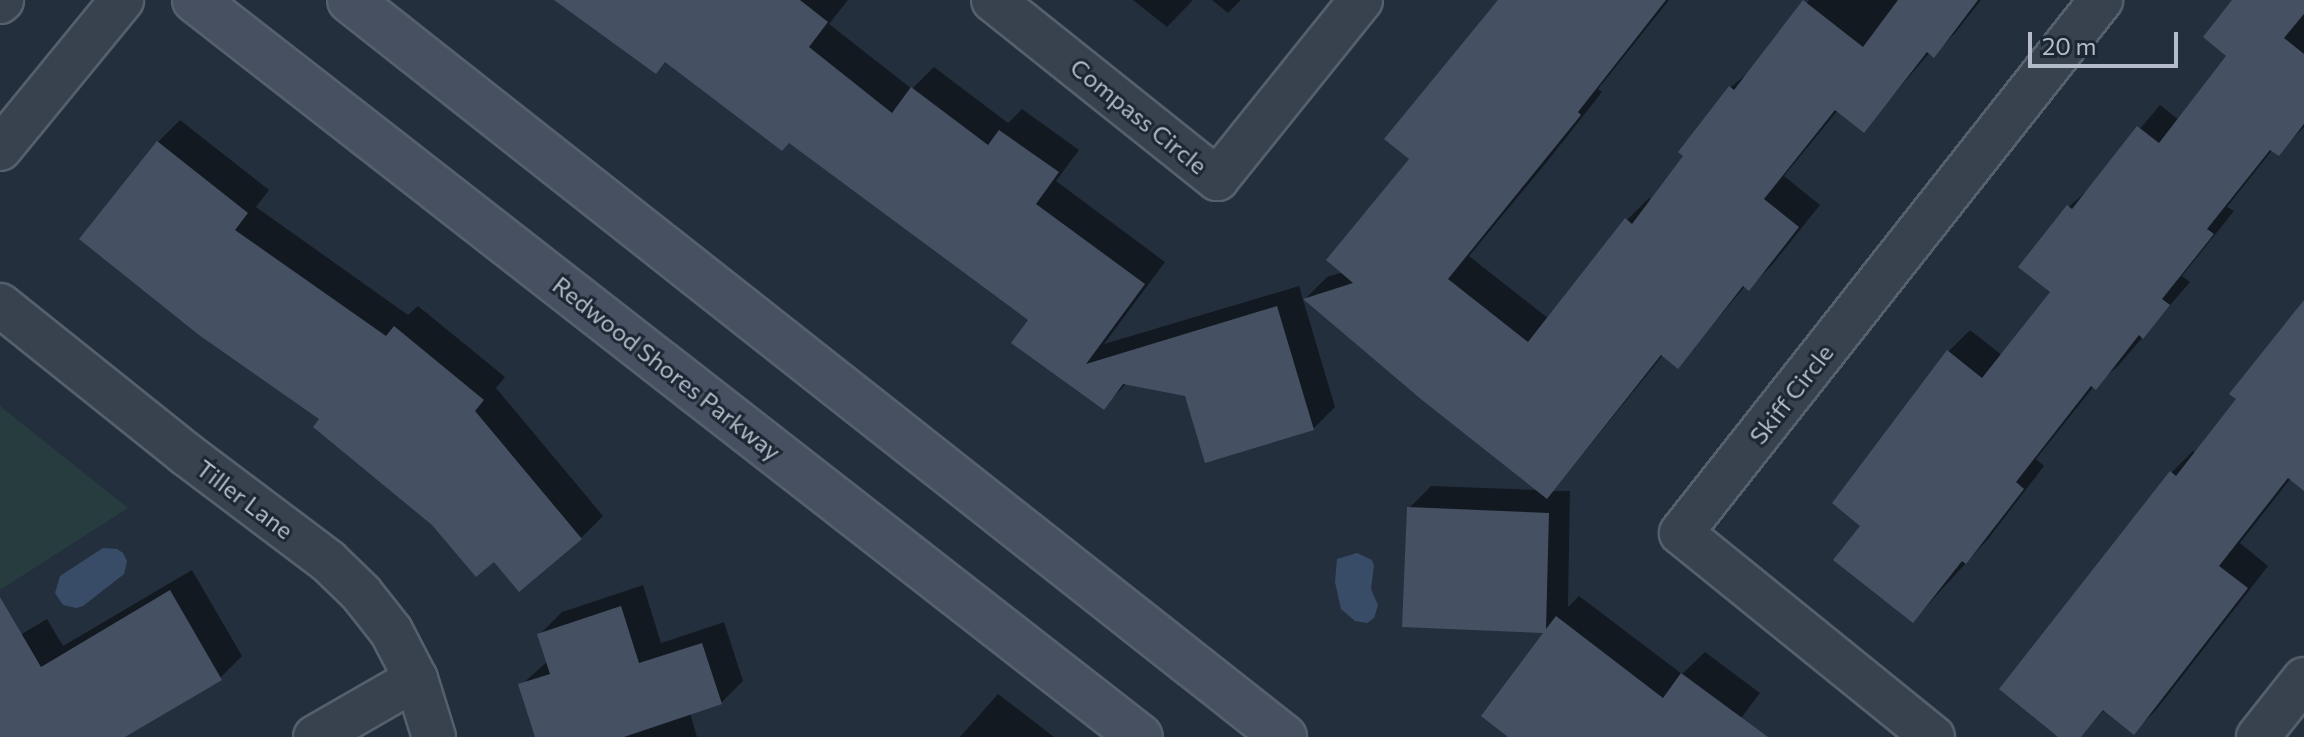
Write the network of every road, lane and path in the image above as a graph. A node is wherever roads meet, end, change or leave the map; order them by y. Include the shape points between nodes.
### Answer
1 (122, 0) edge
2 (195, 0) edge
3 (350, 0) edge
4 (993, 0) edge
5 (1361, 0) edge
6 (2101, 0) edge
7 (0, 149) edge
8 (0, 305) edge
9 (416, 679) junction
10 (2304, 679) edge
11 (315, 737) edge
12 (434, 737) edge
13 (1140, 737) edge
14 (1284, 737) edge
15 (1933, 737) edge
16 (2258, 737) edge

1 - 7 street
2 - 13 main road, Redwood Shores Parkway
3 - 14 main road
4 - 5 street, Compass Circle via 1217,179
6 - 15 street, Skiff Circle via 1681,533
8 - 9 street, Tiller Lane via 328,561 391,631
9 - 11 street
9 - 12 street, Tiller Lane
10 - 16 street

